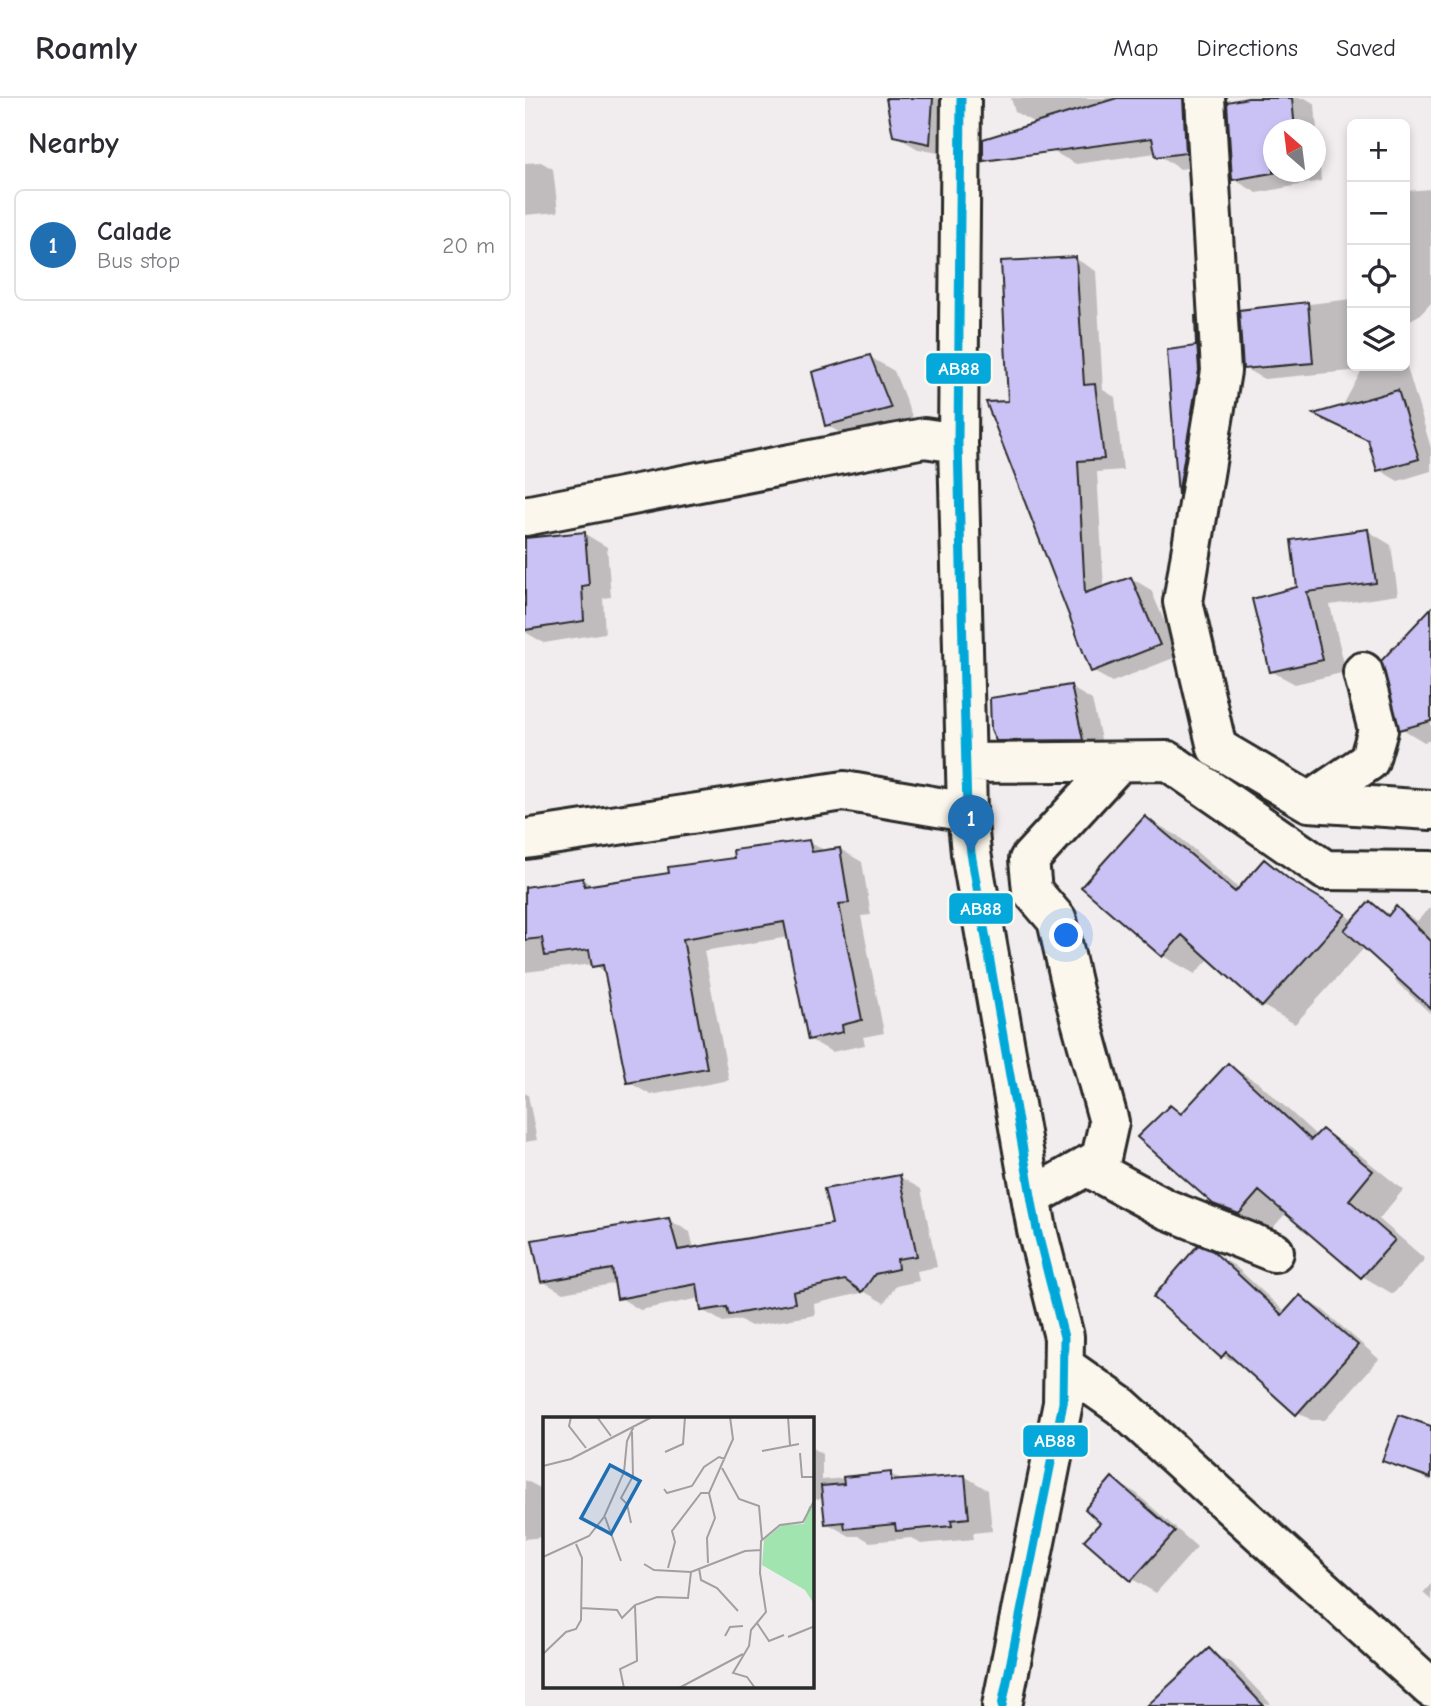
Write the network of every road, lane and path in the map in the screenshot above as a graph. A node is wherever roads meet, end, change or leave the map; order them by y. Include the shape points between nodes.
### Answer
1 (961, 98) edge
2 (1205, 98) edge
3 (958, 443) junction
4 (525, 516) edge
5 (1363, 672) dead end
6 (1119, 762) junction
7 (966, 764) junction
8 (1309, 802) junction
9 (1431, 810) edge
10 (967, 812) junction
11 (525, 839) edge
12 (1431, 871) edge
13 (1086, 1166) junction
14 (1032, 1197) junction
15 (1274, 1252) dead end
16 (1063, 1366) junction
17 (1431, 1688) edge
18 (1002, 1706) edge

1 - 3 street
2 - 8 street via 1221,372 1183,602 1217,748
3 - 4 street via 924,438
3 - 7 street
5 - 8 street via 1378,730 1369,761
6 - 7 street
6 - 12 street via 1168,761 1325,870
6 - 13 street via 1029,860 1032,891 1057,920 1109,1122 1101,1158
7 - 10 street
8 - 9 street
10 - 11 street via 844,791
10 - 14 street
13 - 14 street
13 - 15 street via 1166,1209
14 - 16 street via 1064,1337
16 - 17 street via 1121,1406
16 - 18 street via 1063,1403

